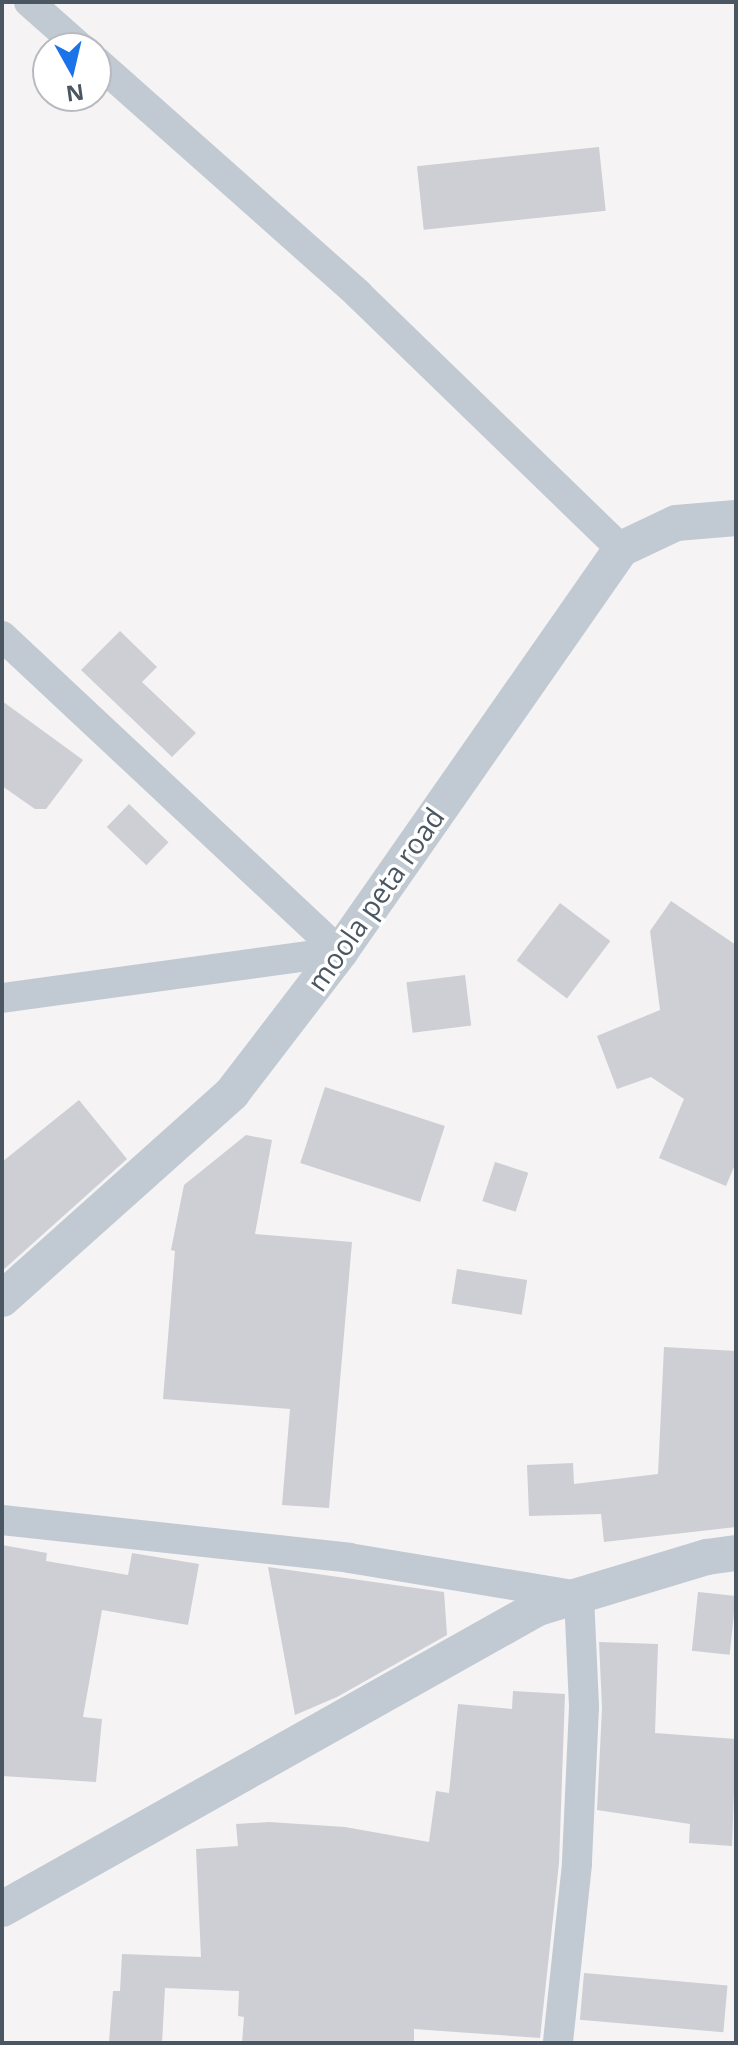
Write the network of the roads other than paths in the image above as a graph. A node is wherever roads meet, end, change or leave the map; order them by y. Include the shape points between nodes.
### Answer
1 (29, 2) edge
2 (63, 32) edge
3 (112, 75) edge
4 (736, 518) edge
5 (621, 549) junction
6 (2, 636) edge
7 (340, 952) junction
8 (2, 998) edge
9 (2, 1299) edge
10 (2, 1520) edge
11 (736, 1553) edge
12 (579, 1596) junction
13 (2, 1909) edge
14 (558, 2043) edge

1 - 2 street
3 - 5 street via 358,294
4 - 5 street, moola peta road via 676,523
5 - 7 street, moola peta road
6 - 7 street
7 - 8 street
7 - 9 street, moola peta road via 232,1093
10 - 12 street via 349,1558
11 - 12 street
12 - 13 street via 538,1608
12 - 14 street via 584,1715 577,1864

